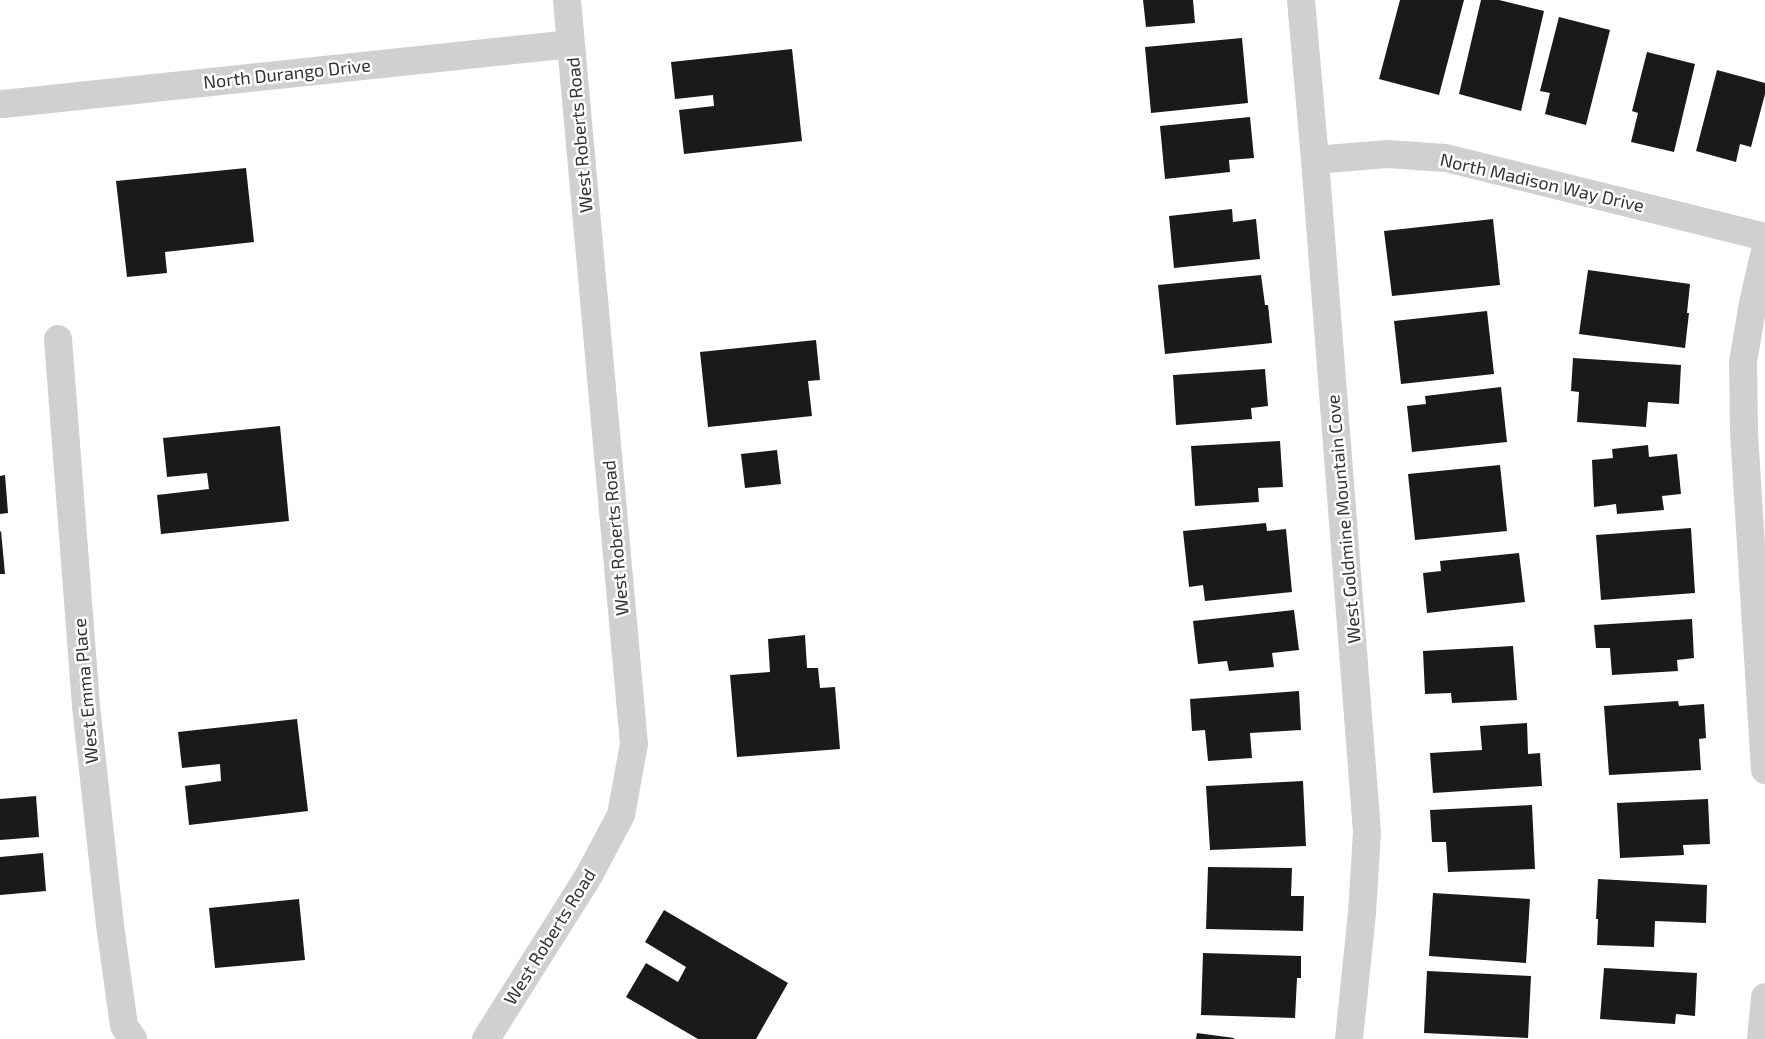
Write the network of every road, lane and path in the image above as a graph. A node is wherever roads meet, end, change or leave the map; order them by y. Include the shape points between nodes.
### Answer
1 (567, 0) edge
2 (1301, 0) edge
3 (571, 44) junction
4 (3, 104) dead end
5 (1315, 160) junction
6 (1765, 237) edge
7 (1765, 251) edge
8 (58, 340) dead end
9 (1765, 770) edge
10 (1765, 997) edge
11 (133, 1039) edge
12 (486, 1039) edge
13 (1349, 1039) edge
14 (1761, 1039) edge

1 - 3 street, West Roberts Road
2 - 5 street, West Goldmine Mountain Cove
3 - 4 street, North Durango Drive
3 - 12 street, West Roberts Road via 634,744 622,815 588,876
5 - 6 street, North Madison Way Drive via 1387,154 1446,158
5 - 13 street, West Goldmine Mountain Cove via 1367,832
7 - 9 street via 1752,303 1743,362 1744,433
8 - 11 street, West Emma Place via 87,716 124,1026
10 - 14 street

